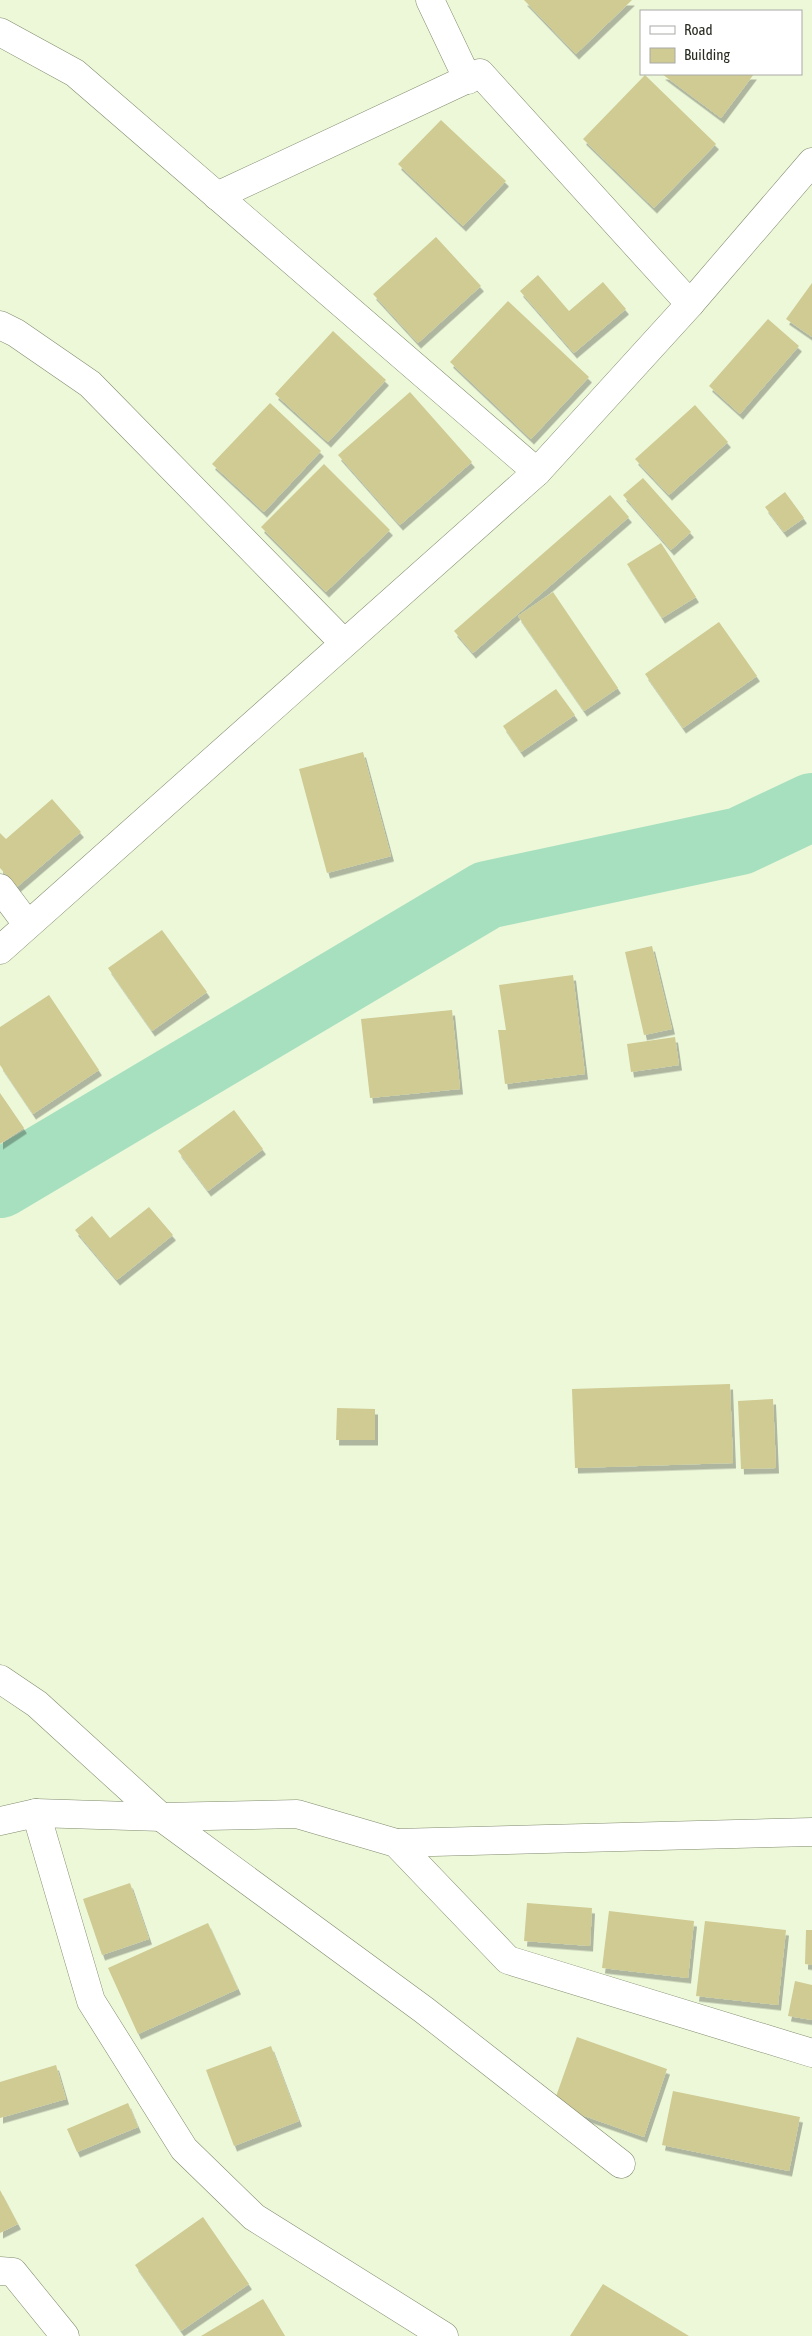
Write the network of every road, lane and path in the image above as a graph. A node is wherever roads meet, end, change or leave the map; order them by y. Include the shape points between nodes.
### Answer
1 (430, 0) edge
2 (0, 32) edge
3 (468, 80) junction
4 (812, 162) edge
5 (217, 196) junction
6 (690, 304) junction
7 (0, 325) edge
8 (536, 472) junction
9 (344, 643) junction
10 (0, 888) edge
11 (28, 924) junction
12 (0, 950) edge
13 (0, 1680) edge
14 (36, 1813) junction
15 (161, 1816) junction
16 (0, 1821) edge
17 (812, 1832) edge
18 (396, 1843) junction
19 (812, 2053) edge
20 (621, 2164) dead end
21 (0, 2271) edge
22 (65, 2336) edge
23 (444, 2336) edge

1 - 3 street
2 - 5 street via 75,73
3 - 5 street
3 - 6 street via 480,73
4 - 6 street
5 - 8 street
6 - 8 street
7 - 9 street via 90,384
8 - 9 street
9 - 11 street
10 - 11 street
11 - 12 street
13 - 15 street via 37,1704
14 - 15 street
14 - 16 street
14 - 23 street via 91,2001 184,2149 254,2217
15 - 18 street via 298,1814
15 - 20 street via 424,2010
17 - 18 street
18 - 19 street via 508,1960
21 - 22 street via 13,2272

